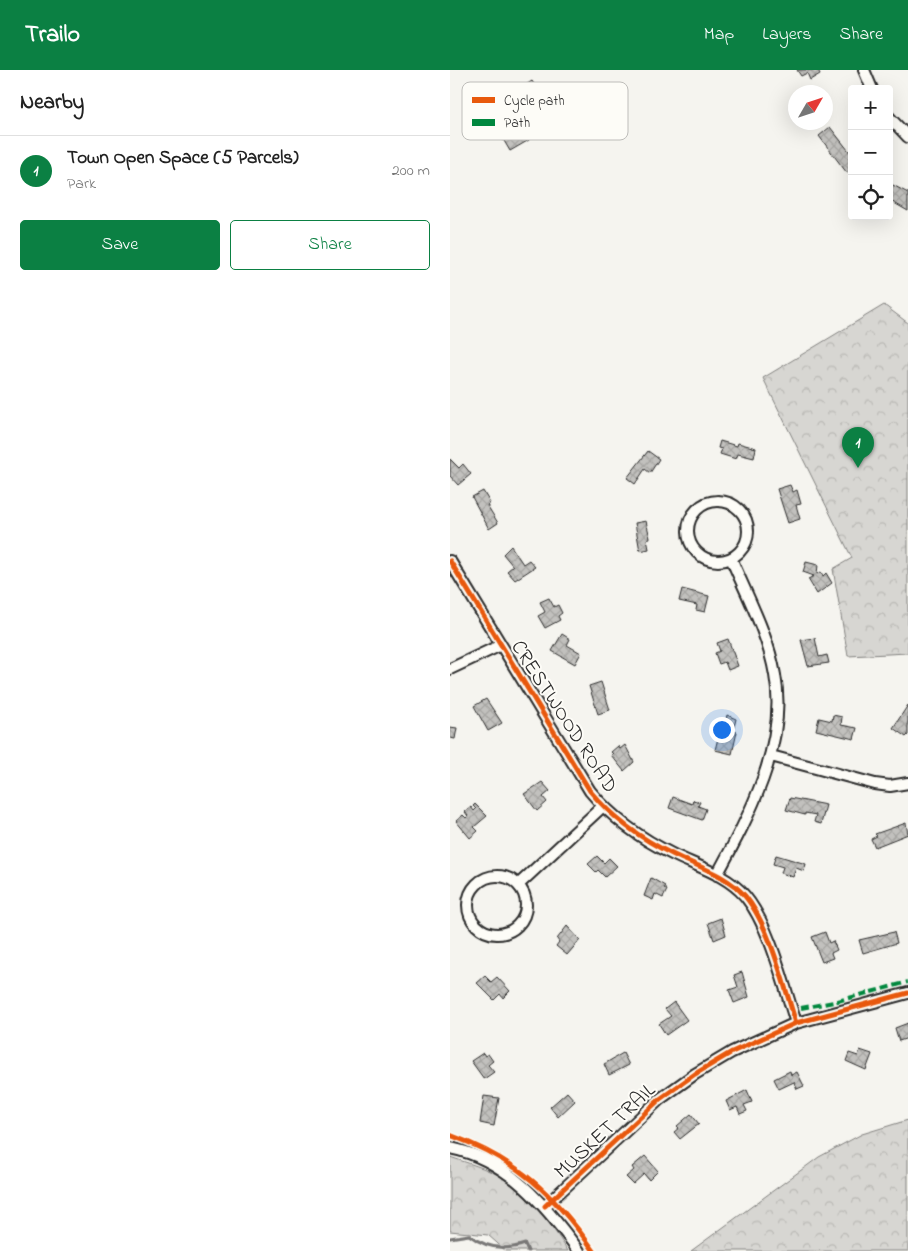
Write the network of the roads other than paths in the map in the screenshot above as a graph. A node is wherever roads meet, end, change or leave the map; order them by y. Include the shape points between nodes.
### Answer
1 (864, 70) edge
2 (870, 85) edge
3 (893, 121) edge
4 (908, 137) edge
5 (731, 558) junction
6 (450, 561) edge
7 (501, 645) junction
8 (450, 669) edge
9 (771, 756) junction
10 (908, 783) edge
11 (602, 806) junction
12 (717, 875) junction
13 (518, 885) junction
14 (908, 993) edge
15 (796, 1023) junction
16 (450, 1148) edge
17 (544, 1206) junction
18 (579, 1251) edge

1 - 2 street
3 - 4 street
5 - 5 street via 739,552 748,533 742,514 726,502 705,504 691,518 688,528 691,543 710,560
5 - 9 street via 767,644 776,676 777,713
6 - 7 street, CRESTWOOD ROAD
7 - 8 street
7 - 11 street, CRESTWOOD ROAD
9 - 10 street via 875,784
9 - 12 street via 743,824
11 - 12 street, CRESTWOOD ROAD via 642,837
11 - 13 street
12 - 15 street, CRESTWOOD ROAD via 733,884 754,907
13 - 13 street via 526,903 521,921 506,932 496,934 479,927 469,911 470,892 476,885 492,876 502,876
14 - 15 street, MUSKET TRAIL
15 - 17 street, MUSKET TRAIL via 732,1052 674,1088
16 - 17 street via 499,1168
17 - 18 street

